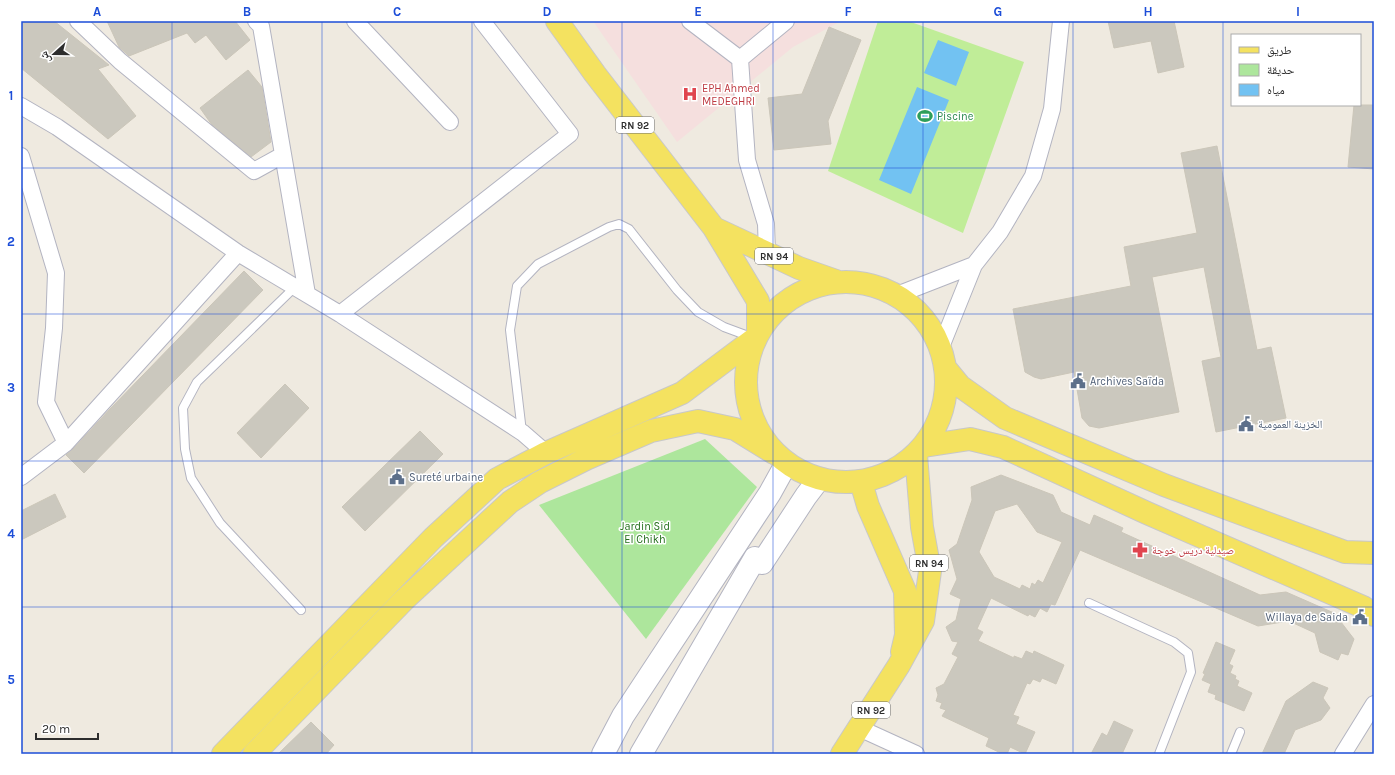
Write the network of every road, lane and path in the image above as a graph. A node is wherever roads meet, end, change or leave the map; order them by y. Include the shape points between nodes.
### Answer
1 (78, 21) edge
2 (355, 21) edge
3 (482, 21) edge
4 (557, 21) edge
5 (690, 21) edge
6 (786, 21) edge
7 (1061, 21) edge
8 (260, 23) edge
9 (740, 59) junction
10 (21, 106) edge
11 (450, 122) dead end
12 (283, 155) junction
13 (21, 156) edge
14 (714, 228) junction
15 (238, 253) junction
16 (768, 253) junction
17 (974, 265) junction
18 (836, 281) junction
19 (301, 290) junction
20 (897, 295) junction
21 (340, 314) junction
22 (756, 335) junction
23 (941, 347) junction
24 (946, 368) junction
25 (522, 433) junction
26 (66, 443) junction
27 (920, 451) junction
28 (546, 453) junction
29 (780, 458) junction
30 (21, 477) edge
31 (819, 479) junction
32 (861, 482) junction
33 (1374, 553) edge
34 (388, 584) junction
35 (405, 599) junction
36 (1089, 603) dead end
37 (301, 610) dead end
38 (1370, 615) edge
39 (899, 665) junction
40 (1374, 704) edge
41 (859, 728) junction
42 (1240, 732) dead end
43 (223, 754) edge
44 (254, 754) edge
45 (603, 754) edge
46 (641, 754) edge
47 (842, 754) edge
48 (916, 754) edge
49 (1159, 754) edge
50 (1231, 754) edge
51 (1343, 754) edge

1 - 12 street via 120,61 254,171
2 - 11 street
3 - 21 street via 570,134
4 - 14 main road, RN 92
5 - 9 street
6 - 9 street
7 - 17 street via 1052,109 1033,176 1000,232
8 - 12 street
9 - 16 street via 747,160 766,224
10 - 15 street via 57,127
12 - 19 street
13 - 26 street via 56,273 54,328 46,402
14 - 16 main road, RN 94
14 - 22 main road via 758,301
15 - 19 street
15 - 26 street
16 - 18 main road, RN 94 via 799,268
17 - 20 street
17 - 23 street
18 - 20 main road via 868,283
18 - 22 main road via 805,289 778,307
19 - 21 street
19 - 37 lane via 197,382 183,408 185,449 191,478 220,523
20 - 23 main road via 916,309 931,326
21 - 25 street
22 - 25 lane via 724,327 698,312 677,290 629,229 619,224 609,227 538,264 517,286 510,330
22 - 28 main road via 682,393
22 - 29 main road via 746,368 746,399 756,428
23 - 24 main road
24 - 27 main road via 947,389 943,410 936,429
24 - 33 main road via 960,386 1005,418 1164,485 1345,552
25 - 28 street
26 - 30 street
27 - 32 main road via 890,473
27 - 38 main road via 970,439 1003,447
27 - 39 main road, RN 94 via 922,527 930,571 923,621
28 - 34 main road via 497,479
29 - 31 main road via 802,473
29 - 35 main road via 735,429 698,421 651,431 540,482 510,502
29 - 45 main road via 770,493 623,716
31 - 32 main road
31 - 46 main road via 762,563 755,558
32 - 39 main road, RN 94 via 868,506 905,591 906,635
34 - 35 main road
34 - 43 main road
35 - 44 main road
36 - 49 lane via 1174,642 1188,653 1191,672
39 - 41 main road, RN 92
40 - 51 street
41 - 47 main road, RN 92
41 - 48 street
42 - 50 lane

